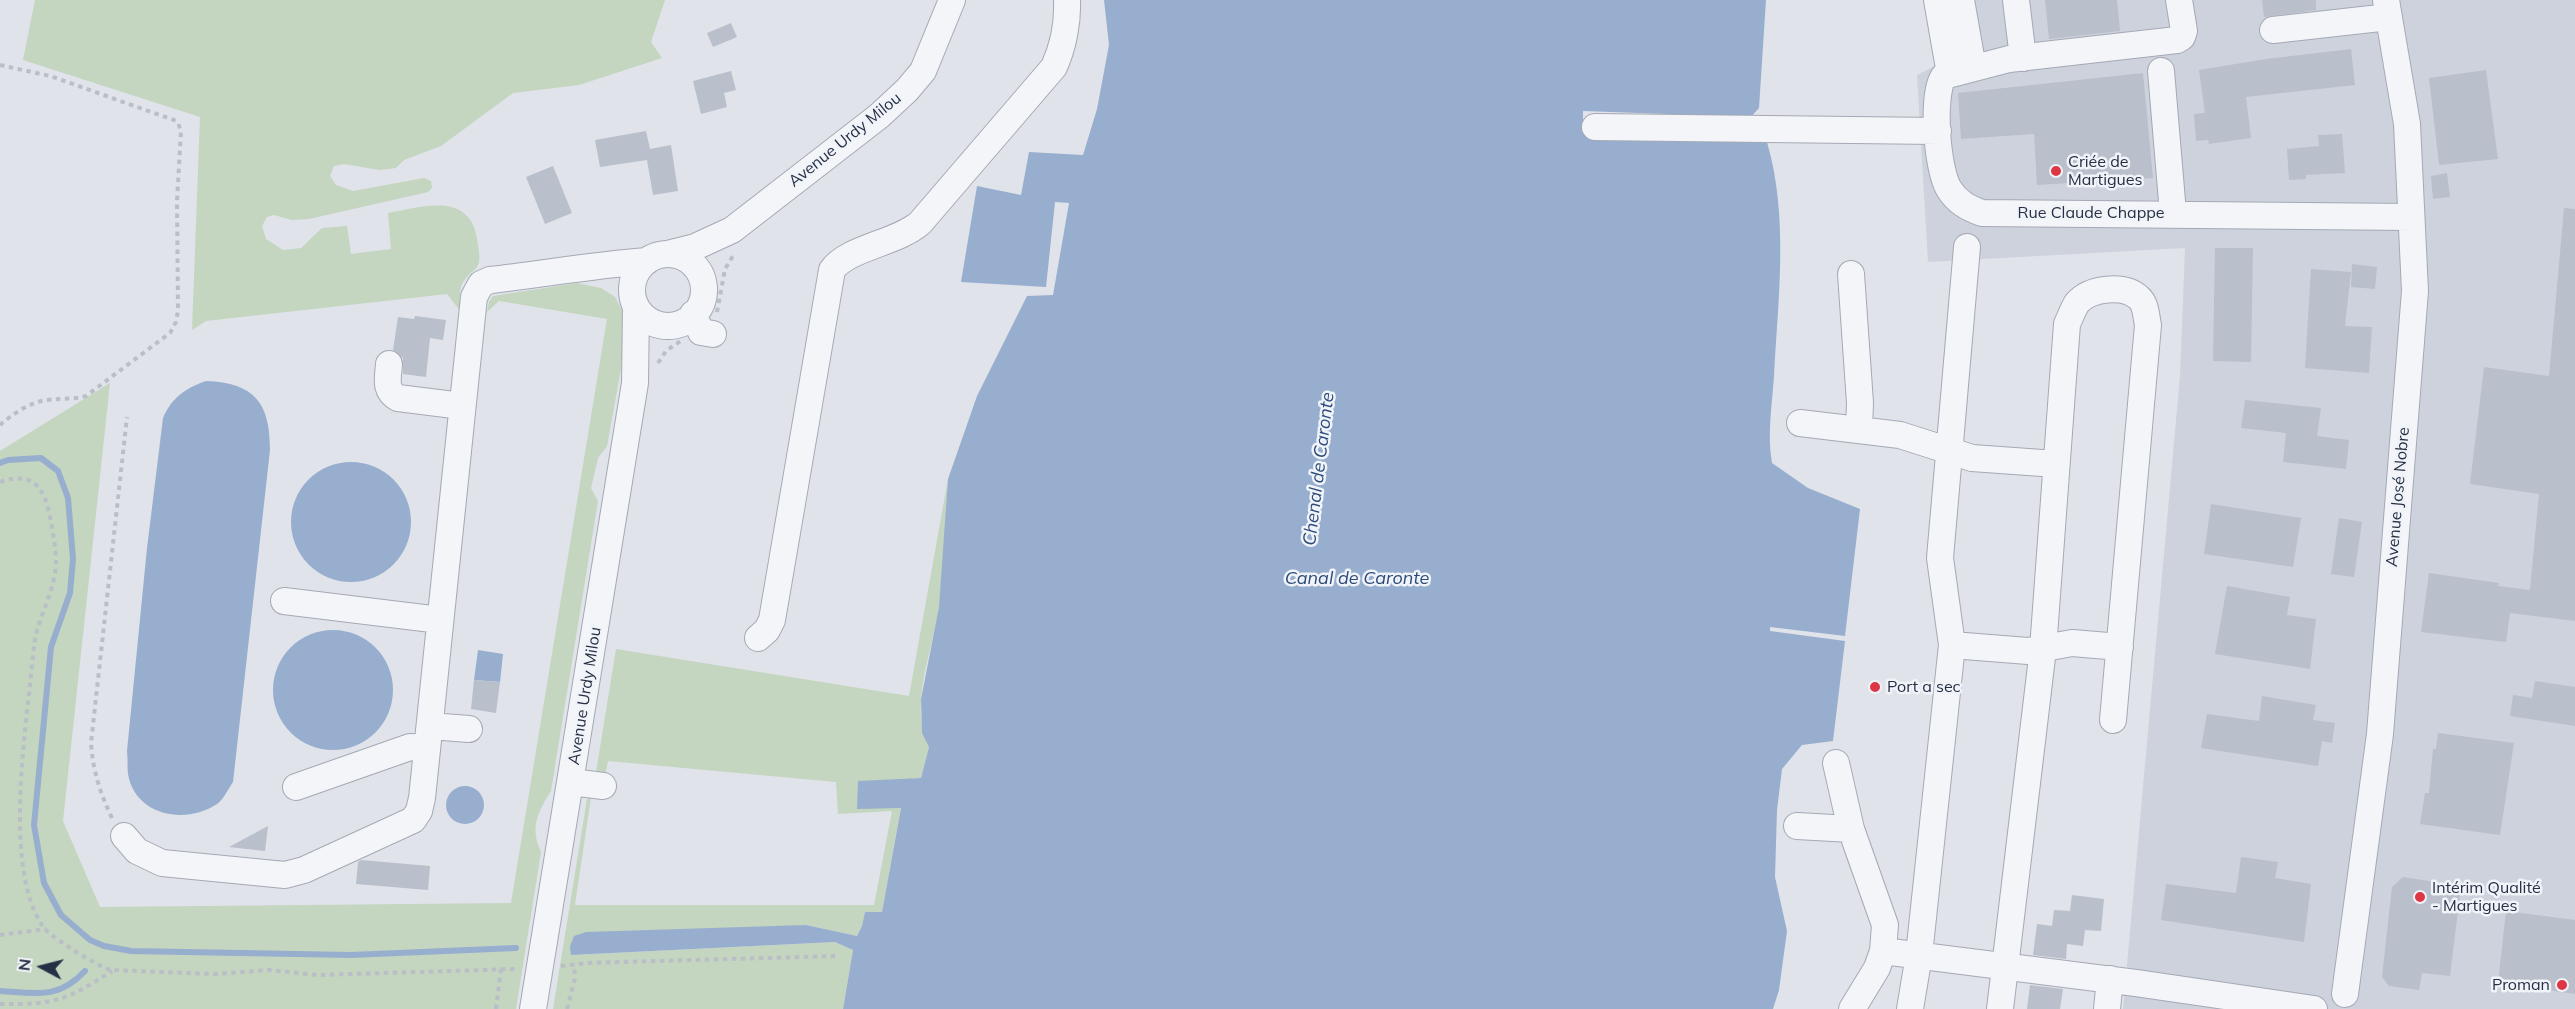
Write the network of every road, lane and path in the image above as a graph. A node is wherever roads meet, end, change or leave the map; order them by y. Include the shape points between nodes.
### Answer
1 (952, 0) edge
2 (1066, 0) edge
3 (1937, 0) edge
4 (1961, 0) edge
5 (2016, 0) edge
6 (2179, 0) edge
7 (2387, 8) edge
8 (2273, 30) dead end
9 (2023, 58) junction
10 (0, 65) edge
11 (1972, 68) junction
12 (2161, 71) dead end
13 (1595, 127) dead end
14 (1938, 131) junction
15 (2173, 213) junction
16 (2411, 217) junction
17 (735, 239) junction
18 (1967, 246) dead end
19 (657, 257) junction
20 (578, 270) junction
21 (1851, 274) dead end
22 (702, 281) junction
23 (634, 304) junction
24 (671, 326) junction
25 (702, 327) junction
26 (389, 364) dead end
27 (645, 377) junction
28 (462, 406) junction
29 (127, 417) dead end
30 (1800, 423) dead end
31 (0, 425) edge
32 (1859, 430) junction
33 (1950, 452) junction
34 (2056, 464) junction
35 (0, 482) edge
36 (284, 601) dead end
37 (440, 620) junction
38 (758, 638) dead end
39 (1952, 645) junction
40 (2120, 647) junction
41 (2043, 649) junction
42 (2113, 720) dead end
43 (468, 729) dead end
44 (429, 737) junction
45 (1836, 763) dead end
46 (571, 782) junction
47 (603, 786) dead end
48 (296, 788) dead end
49 (1797, 826) dead end
50 (1851, 829) junction
51 (124, 836) joint
52 (46, 929) junction
53 (0, 935) edge
54 (1883, 951) junction
55 (1919, 955) junction
56 (836, 956) dead end
57 (574, 965) junction
58 (2004, 966) junction
59 (539, 968) junction
60 (501, 969) junction
61 (112, 970) junction
62 (2110, 979) junction
63 (2353, 1001) edge
64 (0, 1004) edge
65 (495, 1009) edge
66 (533, 1009) edge
67 (567, 1009) edge
68 (1852, 1009) edge
69 (1910, 1009) edge
70 (2000, 1009) edge
71 (2107, 1009) edge
72 (2314, 1009) edge
73 (2322, 1009) edge

1 - 17 street, Avenue Urdy Milou via 929,58 908,90
2 - 38 street via 1067,14 1054,67 920,223 909,232 843,259 832,270 772,620
3 - 11 street
4 - 11 street
5 - 9 street
6 - 9 street via 2184,32 2177,40
7 - 8 street
7 - 16 street, Avenue José Nobre via 2407,124
9 - 11 street
10 - 31 path via 50,76 174,120 181,131 178,311 170,333 86,396 33,404
11 - 14 street, Rue Claude Chappe via 1944,76 1937,91
12 - 15 street
13 - 14 street
14 - 15 street, Rue Claude Chappe via 1942,175 1957,200 1982,213
15 - 16 street, Rue Claude Chappe
16 - 63 street, Avenue José Nobre via 2415,291 2380,734
17 - 19 street, Avenue Urdy Milou
17 - 22 street, Avenue Urdy Milou
17 - 25 path via 715,319
18 - 33 street
19 - 20 street, Avenue Urdy Milou
19 - 22 street via 679,256 692,264
19 - 23 street via 636,274 632,287
20 - 23 street via 621,284
20 - 28 street, Avenue Urdy Milou via 481,284 474,297
21 - 32 street
22 - 25 street
23 - 24 street via 651,322
23 - 27 street, Avenue Urdy Milou
24 - 25 street via 686,322
24 - 27 street, Avenue Urdy Milou via 648,357
25 - 27 path via 666,351
26 - 28 street via 387,387 391,394
27 - 46 street, Avenue Urdy Milou
28 - 37 street
29 - 51 path via 91,744 100,793
30 - 32 street
32 - 33 street via 1912,438
33 - 34 street via 1972,458
33 - 39 street via 1940,558
34 - 40 street via 2067,324 2077,303 2091,293 2127,292 2139,298 2148,325
34 - 41 street
35 - 52 path via 24,479 38,485 47,499 56,551 54,578 35,638 20,814 22,863 33,907
36 - 37 street
37 - 44 street
39 - 41 street via 1994,650
39 - 55 street
40 - 41 street via 2072,643
40 - 42 street
41 - 58 street
43 - 44 street
44 - 48 street
44 - 51 street via 422,798 413,820 304,870 285,875 263,874 162,863 137,851
45 - 50 street
46 - 47 street
46 - 59 street, Avenue Urdy Milou
49 - 50 street
50 - 54 street via 1885,925
52 - 53 path
52 - 61 path via 98,967
54 - 55 street
54 - 68 street
55 - 58 street
55 - 69 street
56 - 57 path
57 - 59 path
57 - 67 path via 575,978
58 - 62 street
58 - 70 street
59 - 60 path
59 - 66 street, Avenue Urdy Milou
60 - 61 path via 317,975 270,970 215,974
60 - 65 path
61 - 64 path via 77,994 53,1002
62 - 71 street
62 - 72 street
63 - 73 street via 2333,995

